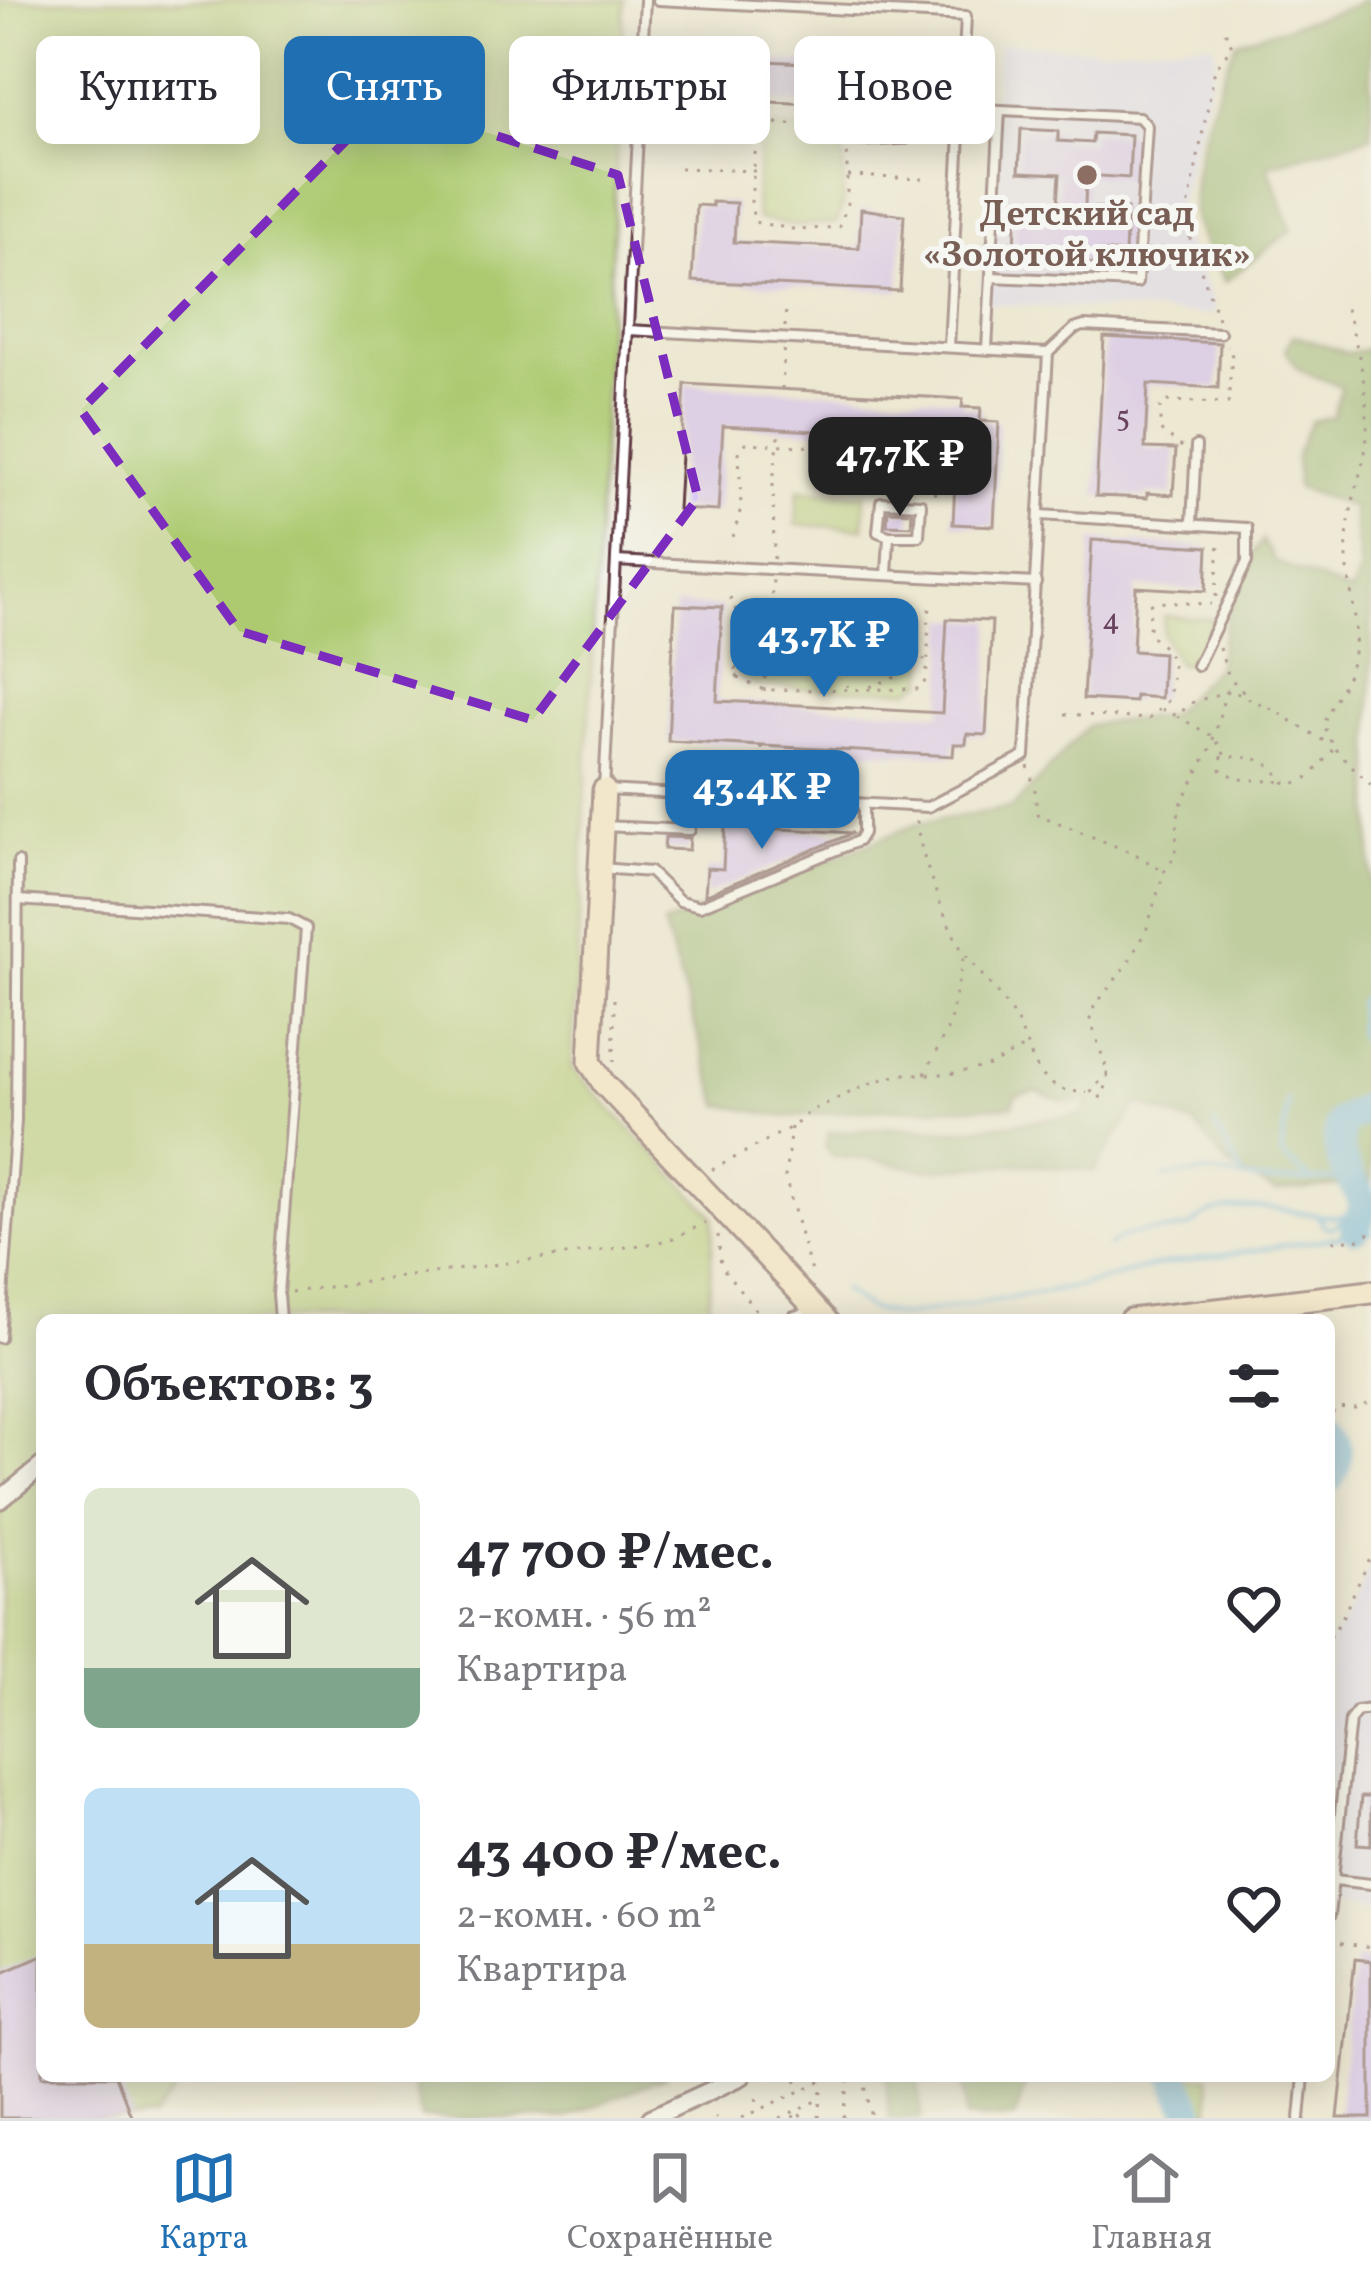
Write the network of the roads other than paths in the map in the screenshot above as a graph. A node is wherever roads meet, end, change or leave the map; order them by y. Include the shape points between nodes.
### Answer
1 (645, 0) edge
2 (658, 0) edge
3 (967, 0) edge
4 (967, 16) junction
5 (966, 36) edge
6 (995, 110) edge
7 (1000, 110) junction
8 (960, 144) edge
9 (991, 277) junction
10 (628, 330) junction
11 (1220, 333) road end
12 (949, 347) junction
13 (987, 349) junction
14 (1048, 352) junction
15 (1196, 446) dead end
16 (1040, 515) junction
17 (1192, 523) junction
18 (889, 536) junction
19 (616, 560) junction
20 (887, 575) junction
21 (1036, 583) junction
22 (1197, 666) dead end
23 (604, 790) junction
24 (863, 804) junction
25 (602, 826) junction
26 (690, 830) dead end
27 (18, 862) dead end
28 (600, 868) junction
29 (18, 900) junction
30 (1371, 1292) edge
31 (280, 1314) edge
32 (819, 1314) edge
33 (1182, 1314) edge
34 (0, 1338) edge
35 (36, 1471) edge
36 (0, 1500) edge
37 (1371, 1709) edge
38 (1335, 1870) edge
39 (1335, 1880) edge
40 (1371, 1884) edge
41 (729, 2082) edge
42 (1303, 2082) edge
43 (651, 2118) edge
44 (1300, 2118) edge

1 - 10 lane
2 - 4 lane
3 - 4 lane
4 - 5 lane
6 - 7 lane
7 - 9 lane
7 - 9 lane via 1144,120 1139,278 1131,285
8 - 12 lane
9 - 13 lane
10 - 12 lane
10 - 19 lane
11 - 14 lane via 1084,326
12 - 13 lane
13 - 14 lane
14 - 16 lane
15 - 17 lane
16 - 17 lane
16 - 21 lane
17 - 22 lane via 1247,528 1247,560
18 - 18 lane via 878,532 880,502 921,504 919,536
18 - 20 lane
19 - 20 lane
19 - 23 lane
20 - 21 lane
21 - 24 lane via 1025,755 936,804
23 - 24 lane
23 - 25 street
24 - 28 lane via 858,841 710,903 680,901 640,869
25 - 26 lane
25 - 28 street
27 - 29 lane
28 - 32 street via 590,1062
29 - 31 lane via 289,919 306,928
29 - 34 lane via 16,1121
30 - 33 street
35 - 36 street
37 - 38 lane via 1350,1720
39 - 40 lane
41 - 43 street
42 - 44 lane

